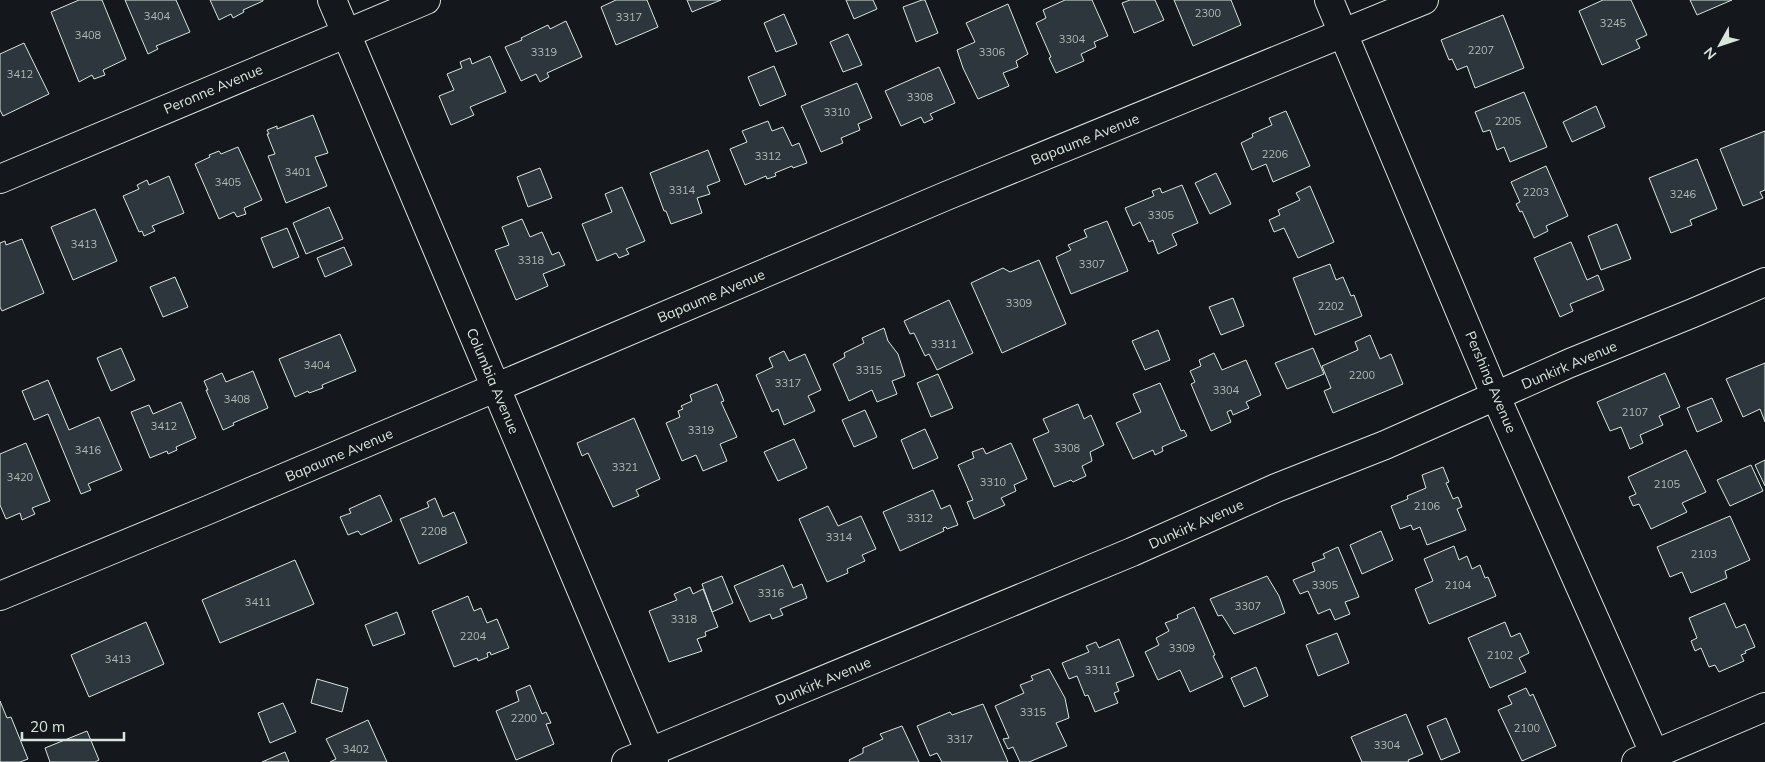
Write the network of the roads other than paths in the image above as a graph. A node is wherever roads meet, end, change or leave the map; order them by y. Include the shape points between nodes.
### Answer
1 (332, 0) edge
2 (426, 0) edge
3 (1329, 0) edge
4 (1424, 0) edge
5 (1343, 33) junction
6 (346, 34) junction
7 (0, 179) edge
8 (1765, 282) edge
9 (496, 388) junction
10 (1496, 397) junction
11 (0, 596) edge
12 (1765, 707) edge
13 (643, 759) edge
14 (1649, 759) edge

1 - 6 street, Columbia Avenue
2 - 6 street, Peronne Avenue
3 - 5 street, Pershing Avenue
4 - 5 street, Bapaume Avenue
5 - 9 street, Bapaume Avenue via 946,196
5 - 10 street, Pershing Avenue
6 - 7 street, Peronne Avenue
6 - 9 street, Columbia Avenue
8 - 10 street, Dunkirk Avenue
9 - 11 street, Bapaume Avenue
9 - 13 street, Columbia Avenue
10 - 13 street, Dunkirk Avenue
10 - 14 street, Pershing Avenue
12 - 14 street

